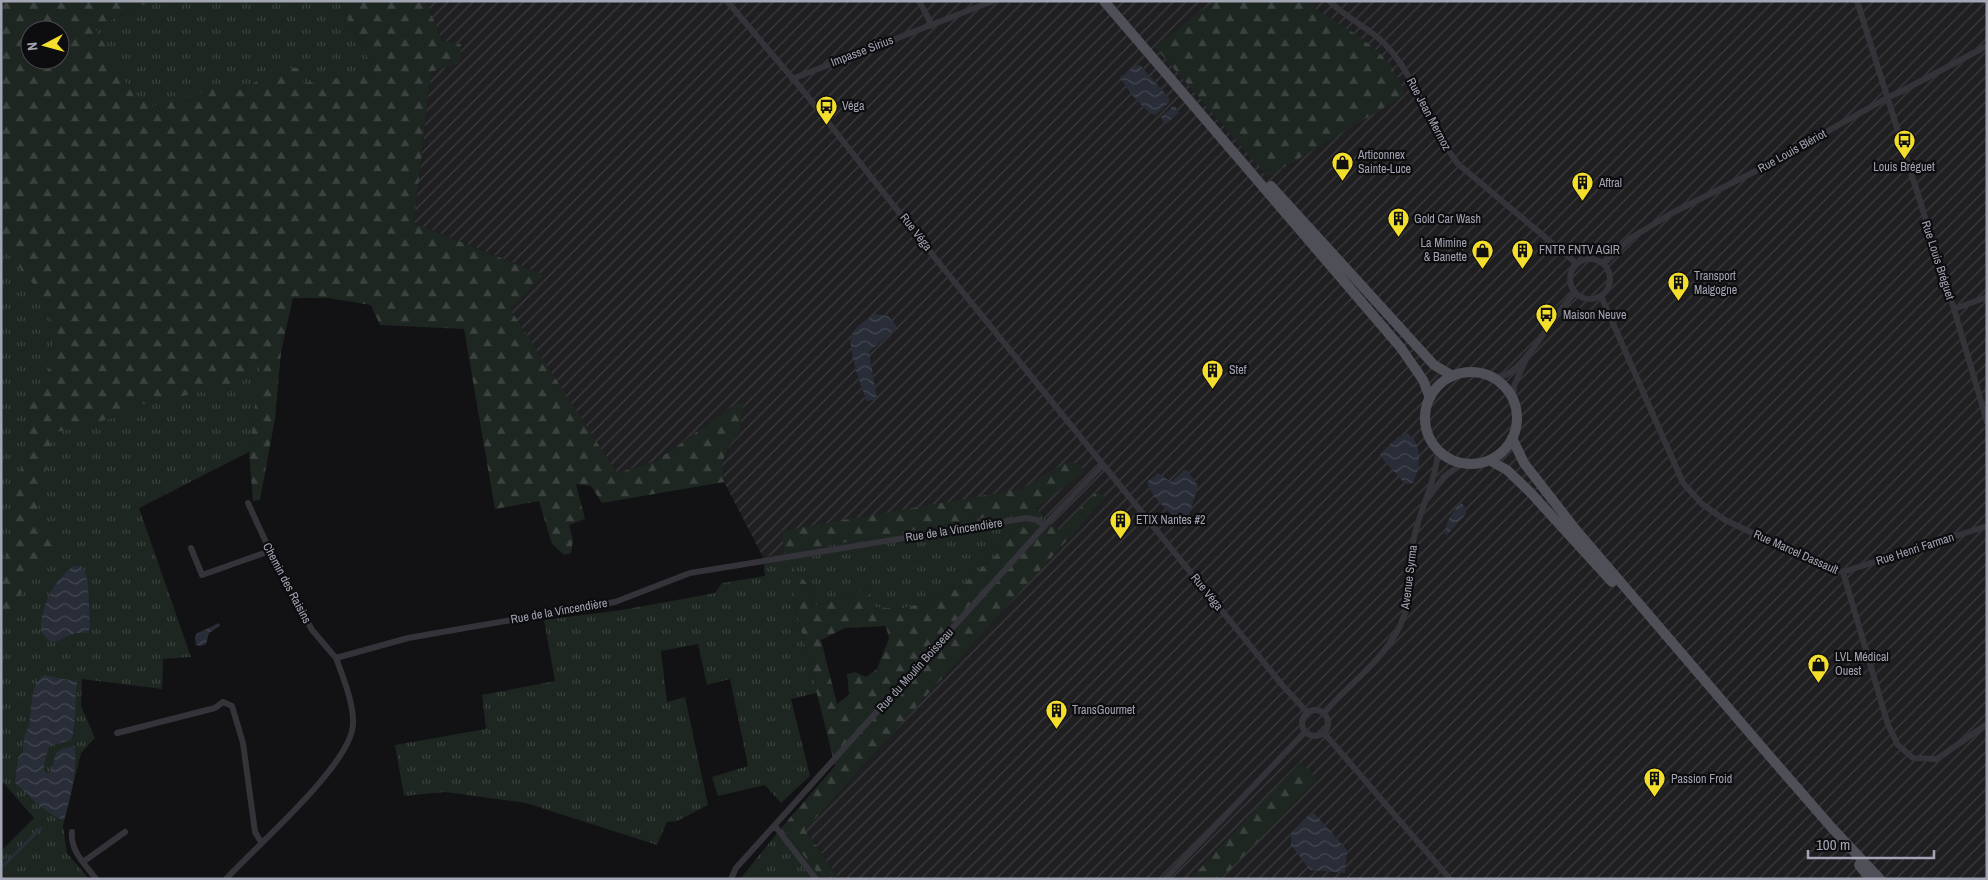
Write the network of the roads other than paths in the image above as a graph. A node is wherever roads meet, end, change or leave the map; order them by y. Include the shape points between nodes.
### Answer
1 (727, 1) edge
2 (919, 1) edge
3 (993, 1) edge
4 (1104, 1) edge
5 (1329, 1) edge
6 (1857, 1) edge
7 (932, 24) junction
8 (1987, 46) edge
9 (792, 79) junction
10 (1887, 98) junction
11 (1227, 144) junction
12 (1577, 264) junction
13 (1603, 264) junction
14 (1575, 293) junction
15 (1601, 296) junction
16 (1987, 297) edge
17 (1954, 309) junction
18 (1530, 351) junction
19 (1453, 376) junction
20 (1492, 377) junction
21 (1430, 398) junction
22 (1513, 400) junction
23 (1987, 422) edge
24 (1512, 438) junction
25 (1438, 449) junction
26 (1489, 460) junction
27 (1464, 463) junction
28 (1103, 465) junction
29 (248, 503) dead end
30 (1424, 503) junction
31 (1044, 526) junction
32 (1987, 526) edge
33 (191, 548) dead end
34 (270, 551) junction
35 (1843, 572) junction
36 (1676, 650) junction
37 (336, 658) junction
38 (1307, 712) junction
39 (1324, 713) junction
40 (1987, 724) edge
41 (1305, 732) junction
42 (117, 733) dead end
43 (1324, 733) junction
44 (775, 826) junction
45 (1832, 828) junction
46 (72, 832) dead end
47 (125, 832) dead end
48 (262, 842) junction
49 (83, 862) junction
50 (96, 879) edge
51 (226, 879) edge
52 (730, 879) edge
53 (816, 879) edge
54 (1165, 879) edge
55 (1450, 879) edge
56 (1870, 879) edge
57 (1880, 879) edge

1 - 9 street, Rue Véga
2 - 7 street
3 - 7 street, Impasse Sirius
4 - 11 main road
5 - 12 street, Rue Jean Mermoz via 1390,50 1409,75 1435,129 1458,164
6 - 10 street, Rue Louis Bréguet
7 - 9 street, Impasse Sirius
8 - 10 street, Rue Louis Blériot
9 - 28 street, Rue Véga
10 - 13 street, Rue Louis Blériot via 1672,213 1631,238
10 - 17 street, Rue Louis Bréguet
11 - 19 main road via 1281,196 1434,365
11 - 21 main road via 1401,348 1423,380
12 - 13 street via 1587,259
12 - 14 street via 1569,277
13 - 15 street via 1610,281
14 - 15 street via 1590,300
14 - 18 street via 1562,305
15 - 35 street, Rue Marcel Dassault via 1683,483 1702,504 1725,520 1814,562
16 - 17 street
17 - 23 street, Rue Louis Bréguet
18 - 20 street via 1511,372
18 - 22 street via 1517,377
19 - 20 main road via 1473,372
19 - 21 main road via 1442,383
20 - 22 main road via 1503,385
21 - 25 main road via 1426,422 1428,434
22 - 24 main road via 1517,418
24 - 26 main road via 1502,452
24 - 36 main road via 1524,463 1548,495
25 - 27 main road
25 - 30 street, Avenue Syrma via 1436,469
26 - 27 main road
26 - 36 main road via 1507,470 1530,492
27 - 30 street, Avenue Syrma via 1444,477
28 - 31 street, Rue du Moulin Boisseau
28 - 38 street, Rue Véga
29 - 34 street, Chemin des Raisins
30 - 39 street, Avenue Syrma via 1413,540 1409,595 1398,632
31 - 37 street, Rue de la Vincendière via 1028,518 690,573 614,602 408,638
31 - 44 street, Rue du Moulin Boisseau
32 - 35 street, Rue Henri Farman
33 - 34 street via 202,575
34 - 37 street, Chemin des Raisins via 312,630
35 - 40 street, Rue Marcel Dassault via 1888,726 1898,745 1913,758 1938,759
36 - 45 main road
37 - 48 street via 353,724 350,740 308,796
38 - 39 street via 1314,709
38 - 41 street via 1302,720
39 - 43 street via 1328,721
41 - 43 street via 1312,736
41 - 54 street
42 - 48 street via 215,708 223,702 232,706 243,743 254,832
43 - 55 street
44 - 52 street, Rue du Moulin Boisseau via 736,868
44 - 53 street
45 - 56 main road
45 - 57 main road
46 - 49 street via 74,851
47 - 49 street
48 - 51 street
49 - 50 street

